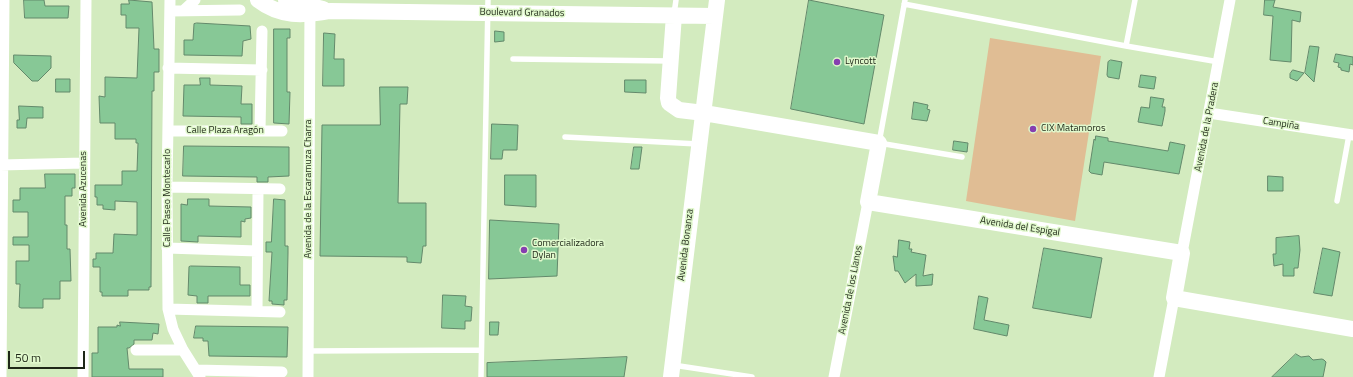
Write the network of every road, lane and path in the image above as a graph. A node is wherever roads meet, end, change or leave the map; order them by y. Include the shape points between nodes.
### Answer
1 (4, 0) edge
2 (86, 0) edge
3 (195, 0) edge
4 (258, 0) edge
5 (286, 0) edge
6 (1134, 0) edge
7 (1230, 0) edge
8 (905, 2) edge
9 (171, 3) edge
10 (310, 6) edge
11 (487, 6) edge
12 (675, 8) edge
13 (716, 8) edge
14 (183, 10) junction
15 (240, 10) dead end
16 (262, 31) dead end
17 (1126, 46) junction
18 (514, 59) dead end
19 (671, 61) junction
20 (1219, 62) junction
21 (168, 68) junction
22 (262, 70) junction
23 (704, 113) junction
24 (1209, 113) junction
25 (260, 130) junction
26 (168, 131) junction
27 (282, 131) dead end
28 (1351, 135) edge
29 (565, 137) dead end
30 (879, 143) junction
31 (700, 144) junction
32 (962, 157) dead end
33 (84, 163) junction
34 (1, 165) edge
35 (167, 187) junction
36 (280, 189) dead end
37 (258, 190) junction
38 (868, 202) junction
39 (1337, 202) dead end
40 (167, 248) junction
41 (257, 251) junction
42 (1182, 253) junction
43 (1174, 298) junction
44 (168, 309) junction
45 (257, 311) junction
46 (280, 312) dead end
47 (1353, 330) edge
48 (136, 350) dead end
49 (183, 350) junction
50 (481, 350) junction
51 (308, 351) junction
52 (672, 371) edge
53 (282, 372) dead end
54 (198, 373) edge
55 (1, 377) edge
56 (83, 377) edge
57 (308, 377) edge
58 (481, 377) edge
59 (752, 377) edge
60 (834, 377) edge
61 (1159, 377) edge

1 - 34 street
2 - 33 street, Avenida Azucenas
3 - 14 street
4 - 10 street, Boulevard Granados via 278,12 291,14
5 - 10 street, Boulevard Granados
6 - 17 lane
7 - 20 street, Avenida de la Pradera
8 - 17 lane
8 - 30 lane
9 - 14 street
9 - 21 street, Calle Paseo Montecarlo
10 - 11 street, Boulevard Granados via 330,11
10 - 51 street, Avenida de la Escaramuza Charra
11 - 12 street, Boulevard Granados
11 - 50 lane
12 - 13 street, Boulevard Granados
12 - 19 street
13 - 23 street, Avenida Bonanza
14 - 15 street
16 - 22 street
17 - 20 lane
18 - 19 lane
19 - 23 street via 669,103 679,110
20 - 24 street, Avenida de la Pradera
21 - 22 street
21 - 26 street, Calle Paseo Montecarlo
22 - 25 street
23 - 30 street
23 - 31 street, Avenida Bonanza
24 - 28 street, Campiña
24 - 42 street, Avenida de la Pradera
25 - 26 street, Calle Plaza Aragón
25 - 27 street, Calle Plaza Aragón
26 - 35 street, Calle Paseo Montecarlo
28 - 39 lane
29 - 31 lane
30 - 32 lane
30 - 38 street
31 - 52 street, Avenida Bonanza
33 - 34 street
33 - 56 street, Avenida Azucenas
34 - 55 street
35 - 37 street
35 - 40 street, Calle Paseo Montecarlo
36 - 37 street
37 - 41 street
38 - 42 street, Avenida del Espigal
38 - 60 street, Avenida de los Llanos
40 - 41 street
40 - 44 street, Calle Paseo Montecarlo
41 - 45 street
42 - 43 street
43 - 47 street
43 - 61 street
44 - 45 street
44 - 49 street, Calle Paseo Montecarlo via 173,329
45 - 46 street
48 - 49 street
49 - 54 street, Calle Paseo Montecarlo
50 - 51 lane
50 - 58 lane
51 - 57 street, Avenida de la Escaramuza Charra
52 - 59 lane
53 - 54 street

